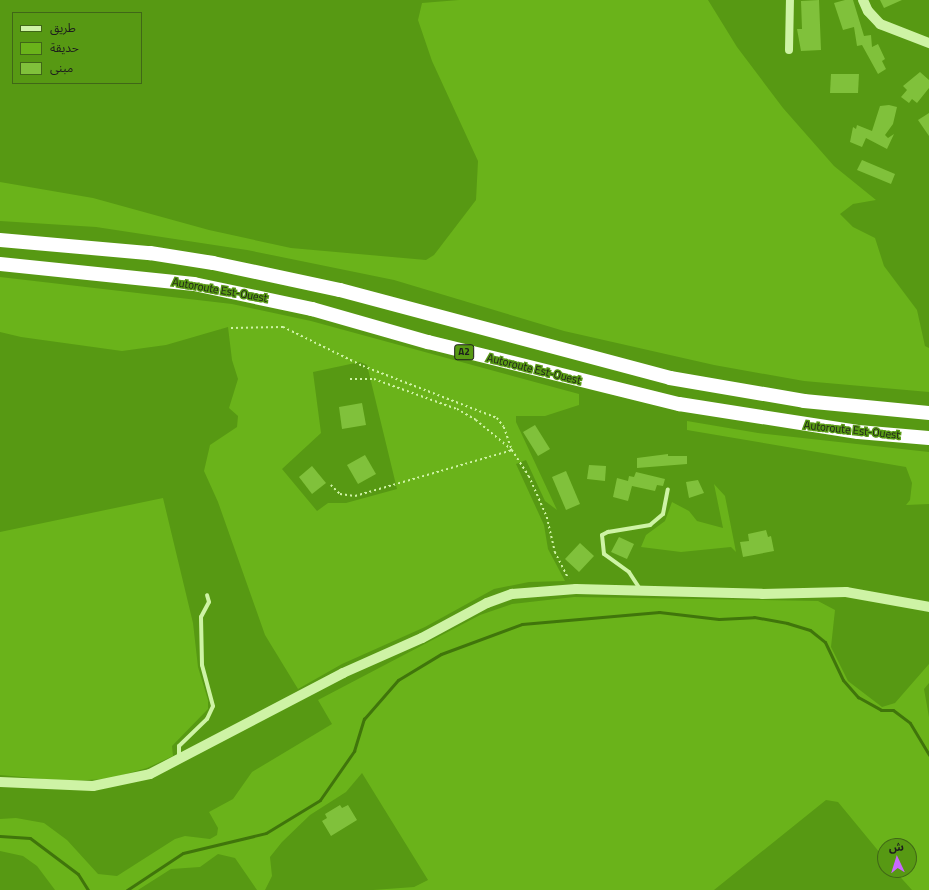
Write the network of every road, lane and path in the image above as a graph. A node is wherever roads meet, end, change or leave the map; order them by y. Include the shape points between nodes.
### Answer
1 (790, 0) edge
2 (863, 0) edge
3 (929, 43) edge
4 (789, 50) dead end
5 (0, 240) edge
6 (0, 264) edge
7 (231, 328) dead end
8 (350, 379) dead end
9 (929, 413) edge
10 (929, 438) edge
11 (512, 450) junction
12 (331, 485) dead end
13 (668, 489) dead end
14 (576, 589) junction
15 (641, 590) junction
16 (207, 595) dead end
17 (929, 607) edge
18 (179, 760) junction
19 (0, 782) edge

1 - 4 street
2 - 3 street via 868,11 880,24
5 - 9 highway via 150,253 213,263 340,290 670,378 804,401
6 - 10 highway, Autoroute Est-Ouest / A2 via 194,284 312,309 428,342 679,404 858,432
7 - 11 path via 283,327 363,366 497,418 504,427
8 - 11 path via 374,378 457,409 476,420
11 - 12 path via 355,496 340,494
11 - 14 path via 529,476 547,517 555,552
13 - 15 lane via 663,514 650,525 602,535 604,554 629,572
14 - 15 street
14 - 18 street via 537,590 487,603 428,635 343,673
15 - 17 street via 762,594 846,592
16 - 18 lane via 209,602 201,617 202,665 213,706 207,719 179,746
18 - 19 street via 125,782 93,786

